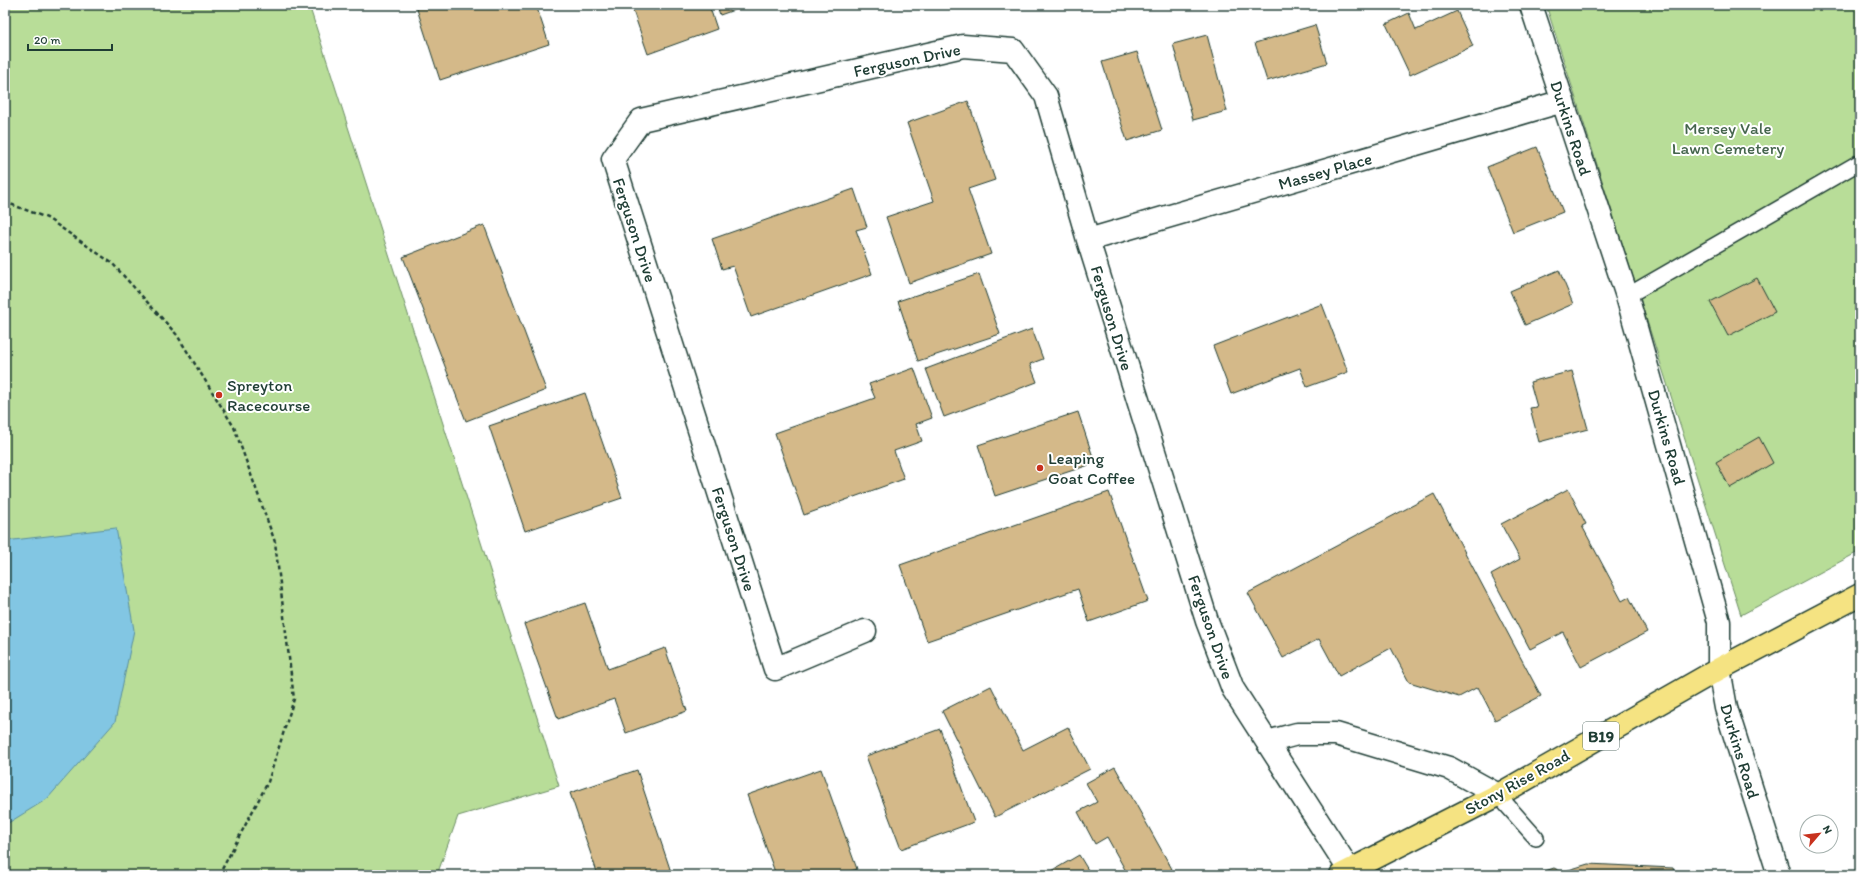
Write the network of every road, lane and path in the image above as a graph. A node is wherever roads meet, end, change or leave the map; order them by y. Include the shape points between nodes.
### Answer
1 (1531, 5) edge
2 (1562, 101) junction
3 (1860, 162) edge
4 (5, 202) edge
5 (1088, 240) junction
6 (1627, 296) junction
7 (1860, 594) edge
8 (865, 631) dead end
9 (1719, 669) junction
10 (1267, 742) junction
11 (1498, 795) junction
12 (1536, 838) dead end
13 (1345, 873) edge
14 (219, 875) edge
15 (1779, 875) edge

1 - 2 street, Durkins Road
2 - 5 street, Massey Place
2 - 6 street, Durkins Road
3 - 6 lane
4 - 14 path via 47,218 112,263 178,335 234,427 275,542 294,699 268,782
5 - 8 street, Ferguson Drive via 1046,96 1013,50 963,46 641,120 613,159 775,669
5 - 10 street, Ferguson Drive via 1207,621 1233,689
6 - 9 street, Durkins Road via 1719,622
7 - 9 main road, Stony Rise Road / B19
9 - 11 main road, Stony Rise Road / B19
9 - 15 street, Durkins Road via 1726,708
10 - 11 street via 1297,734 1336,734 1449,768
10 - 13 street, Ferguson Drive
11 - 12 lane
11 - 13 main road, Stony Rise Road / B19

